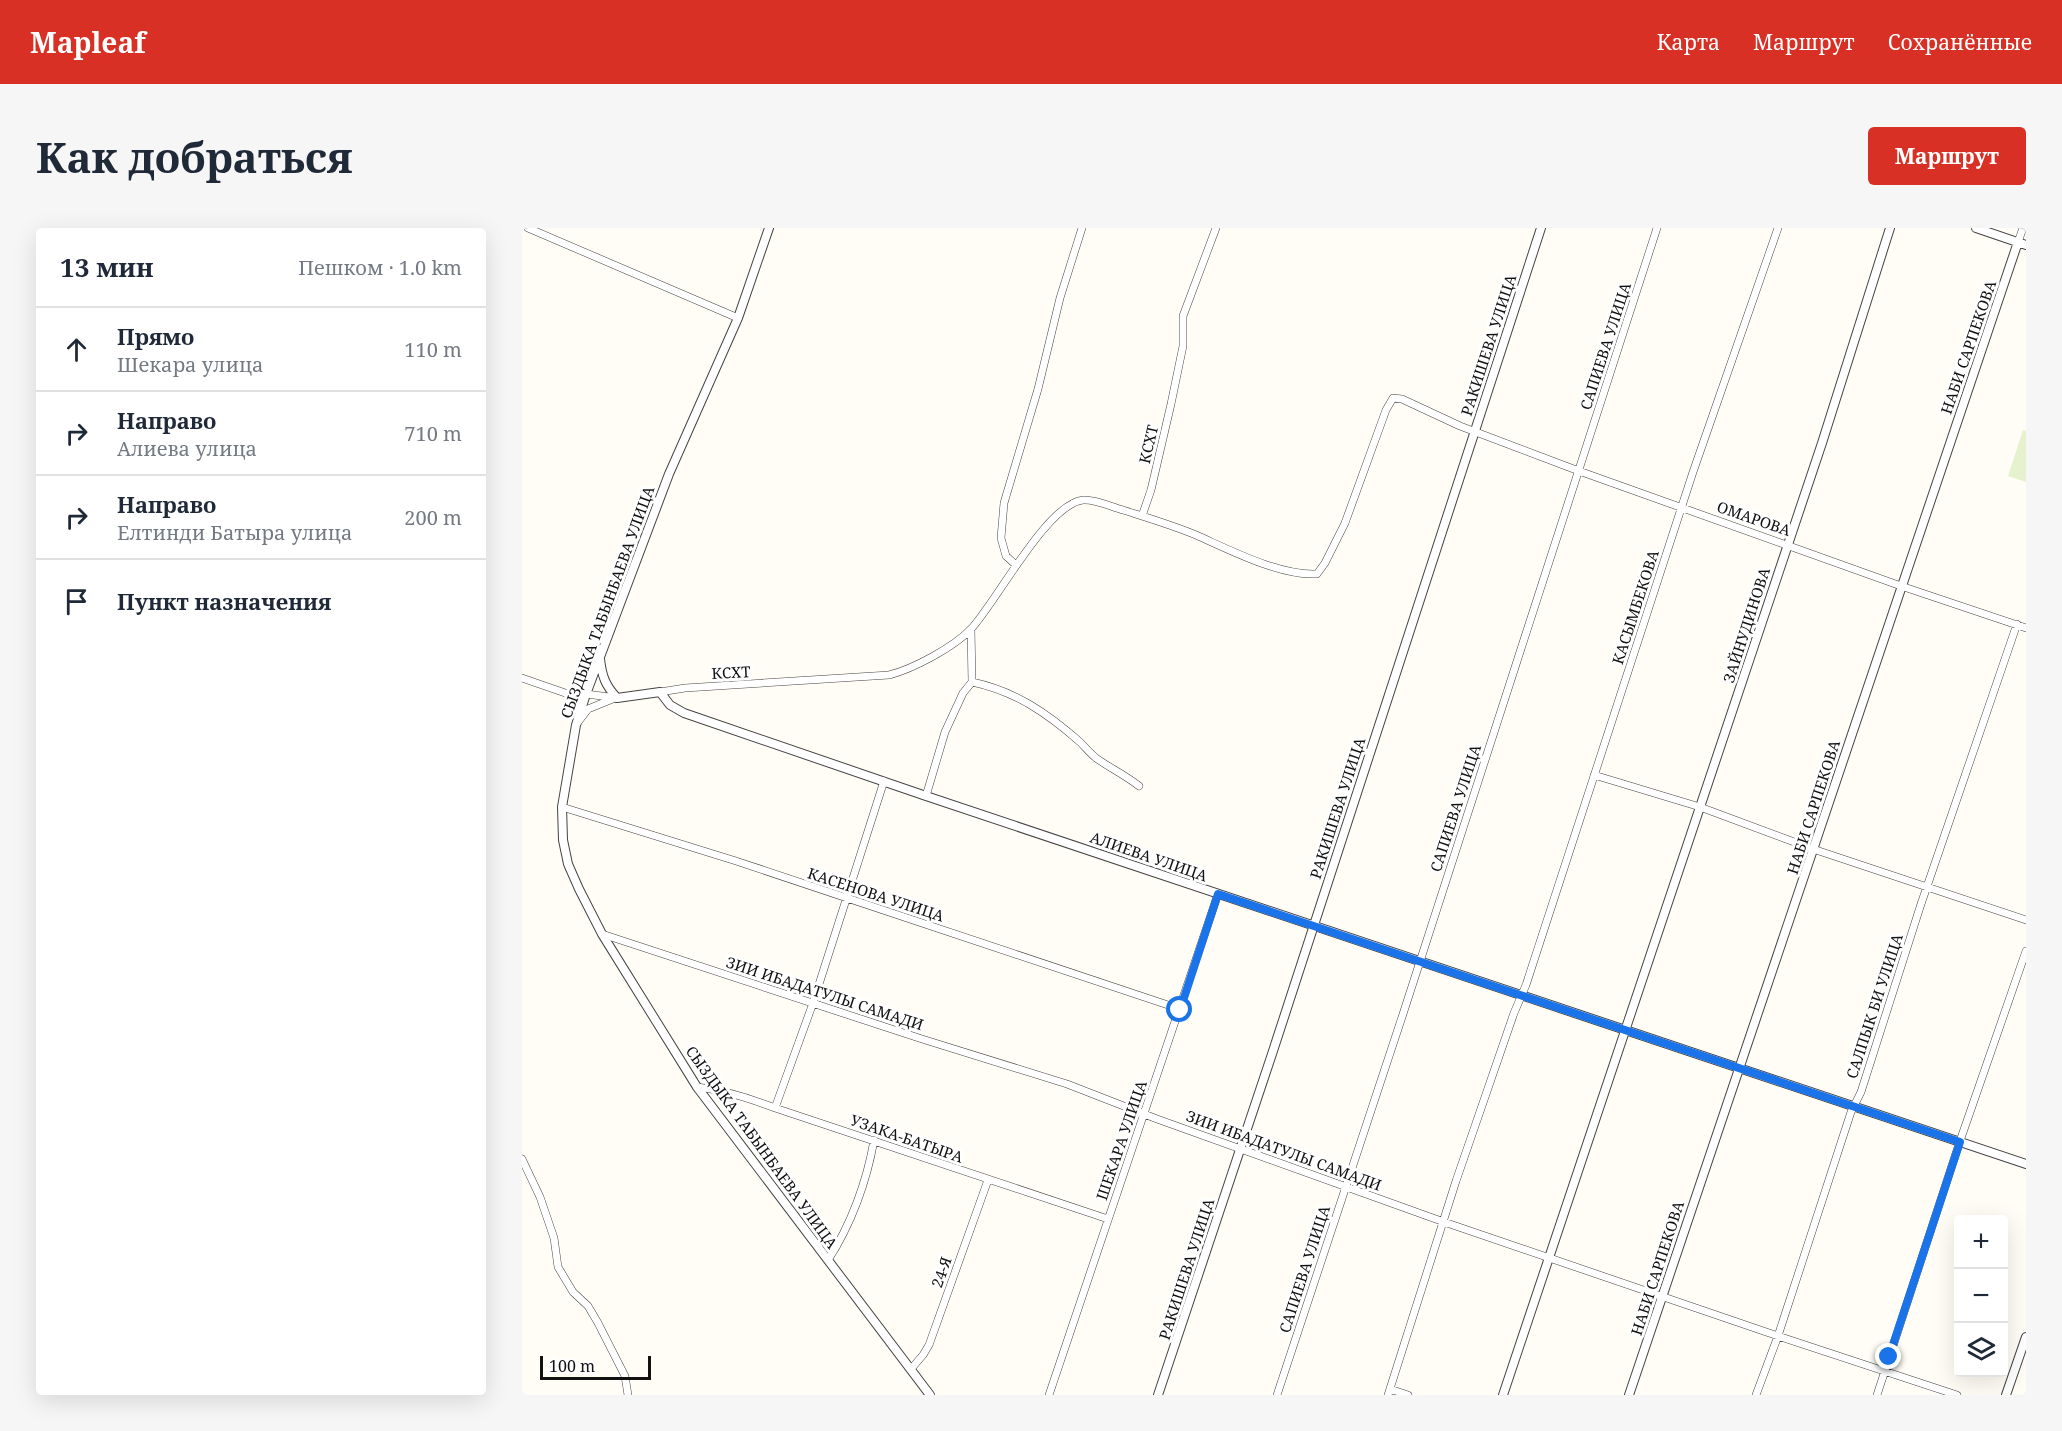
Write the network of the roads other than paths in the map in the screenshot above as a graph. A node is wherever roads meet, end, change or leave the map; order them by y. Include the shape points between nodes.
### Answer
1 (528, 228) edge
2 (769, 228) edge
3 (1082, 228) edge
4 (1216, 228) edge
5 (1541, 228) edge
6 (1657, 228) edge
7 (1778, 228) edge
8 (1890, 228) edge
9 (1976, 228) edge
10 (2023, 228) edge
11 (2022, 243) edge
12 (738, 318) junction
13 (1473, 432) junction
14 (1579, 471) junction
15 (1682, 507) junction
16 (1142, 516) junction
17 (1787, 544) junction
18 (1016, 565) junction
19 (1901, 586) junction
20 (2017, 624) junction
21 (2026, 628) edge
22 (971, 629) junction
23 (600, 659) junction
24 (522, 678) edge
25 (972, 682) junction
26 (660, 692) junction
27 (586, 694) junction
28 (618, 698) junction
29 (576, 725) junction
30 (1594, 775) junction
31 (884, 781) junction
32 (1139, 786) dead end
33 (926, 796) junction
34 (562, 807) junction
35 (1700, 807) junction
36 (1813, 849) junction
37 (1928, 887) junction
38 (1218, 894) junction
39 (846, 898) junction
40 (2026, 920) edge
41 (1313, 925) junction
42 (602, 934) junction
43 (2026, 951) edge
44 (1419, 962) junction
45 (1521, 996) junction
46 (813, 1003) junction
47 (1180, 1010) junction
48 (1626, 1030) junction
49 (1740, 1068) junction
50 (697, 1087) junction
51 (1854, 1107) junction
52 (775, 1108) junction
53 (1144, 1114) junction
54 (874, 1140) junction
55 (1960, 1142) junction
56 (1240, 1147) junction
57 (522, 1159) edge
58 (2026, 1164) edge
59 (988, 1180) junction
60 (1344, 1187) junction
61 (1108, 1219) junction
62 (1444, 1222) junction
63 (1548, 1256) junction
64 (828, 1260) junction
65 (1662, 1296) junction
66 (1778, 1336) junction
67 (2026, 1336) edge
68 (911, 1369) junction
69 (1885, 1371) junction
70 (1389, 1392) edge
71 (628, 1395) edge
72 (930, 1395) edge
73 (1049, 1395) edge
74 (1158, 1395) edge
75 (1277, 1395) edge
76 (1408, 1395) edge
77 (1503, 1395) edge
78 (1629, 1395) edge
79 (1756, 1395) edge
80 (1877, 1395) edge
81 (1957, 1395) edge
82 (2006, 1395) edge

1 - 12 street
2 - 12 street, СЫЗДЫКА ТАБЫНБАЕВА УЛИЦА
3 - 18 street via 1004,503 1001,538 1006,556
4 - 16 street, КСХТ via 1183,316 1183,346
5 - 13 street, РАКИШЕВА УЛИЦА
6 - 14 street, САПИЕВА УЛИЦА
7 - 15 street, КАСЫМБЕКОВА
8 - 17 street, ЗАЙНУДИНОВА
9 - 11 street
10 - 11 street, НАБИ САРПЕКОВА
11 - 19 street, НАБИ САРПЕКОВА
12 - 23 street, СЫЗДЫКА ТАБЫНБАЕВА УЛИЦА via 669,474
13 - 14 street, ОМАРОВА
13 - 16 street, ОМАРОВА via 1393,398 1345,522 1317,574 1259,562
13 - 41 street, РАКИШЕВА УЛИЦА
14 - 15 street, ОМАРОВА
14 - 44 street, САПИЕВА УЛИЦА
15 - 17 street, ОМАРОВА
15 - 30 street, КАСЫМБЕКОВА
16 - 18 street, КСХТ via 1083,500 1064,508
17 - 19 street, ОМАРОВА
17 - 35 street, ЗАЙНУДИНОВА
18 - 22 street, КСХТ
19 - 20 street, ОМАРОВА
19 - 36 street, НАБИ САРПЕКОВА
20 - 21 street, ОМАРОВА
20 - 37 street, САЛПЫК БИ УЛИЦА
22 - 25 street
22 - 26 street, КСХТ via 954,644 889,675
23 - 27 street, СЫЗДЫКА ТАБЫНБАЕВА УЛИЦА
23 - 28 street via 602,678
24 - 27 street via 571,695
25 - 32 street via 1010,692 1035,707
25 - 33 street via 945,732
26 - 28 street
26 - 31 street, АЛИЕВА УЛИЦА via 670,705 684,713
27 - 28 street
27 - 29 street, СЫЗДЫКА ТАБЫНБАЕВА УЛИЦА
28 - 29 street via 588,709
29 - 34 street, СЫЗДЫКА ТАБЫНБАЕВА УЛИЦА
30 - 35 street
30 - 45 street, КАСЫМБЕКОВА
31 - 33 street, АЛИЕВА УЛИЦА
31 - 39 street
33 - 38 street, АЛИЕВА УЛИЦА
34 - 39 street, КАСЕНОВА УЛИЦА
34 - 42 street, СЫЗДЫКА ТАБЫНБАЕВА УЛИЦА via 568,864
35 - 36 street
35 - 48 street, ЗАЙНУДИНОВА
36 - 37 street
36 - 49 street, НАБИ САРПЕКОВА
37 - 40 street
37 - 51 street, САЛПЫК БИ УЛИЦА
38 - 41 street, АЛИЕВА УЛИЦА
38 - 47 street, ШЕКАРА УЛИЦА
39 - 46 street
39 - 47 street, КАСЕНОВА УЛИЦА
41 - 44 street, АЛИЕВА УЛИЦА
41 - 56 street, РАКИШЕВА УЛИЦА
42 - 46 street, ЗИИ ИБАДАТУЛЫ САМАДИ
42 - 50 street, СЫЗДЫКА ТАБЫНБАЕВА УЛИЦА
43 - 55 street
44 - 45 street, АЛИЕВА УЛИЦА
44 - 60 street, САПИЕВА УЛИЦА
45 - 48 street, АЛИЕВА УЛИЦА
45 - 62 street, КАСЫМБЕКОВА
46 - 52 street
46 - 53 street, ЗИИ ИБАДАТУЛЫ САМАДИ via 1067,1084
47 - 53 street, ШЕКАРА УЛИЦА
48 - 49 street, АЛИЕВА УЛИЦА
48 - 63 street, ЗАЙНУДИНОВА
49 - 51 street, АЛИЕВА УЛИЦА
49 - 65 street, НАБИ САРПЕКОВА
50 - 52 street, УЗАКА-БАТЫРА via 723,1089
50 - 64 street, СЫЗДЫКА ТАБЫНБАЕВА УЛИЦА
51 - 55 street, АЛИЕВА УЛИЦА
51 - 66 street, САЛПЫК БИ УЛИЦА
52 - 54 street, УЗАКА-БАТЫРА
53 - 56 street, ЗИИ ИБАДАТУЛЫ САМАДИ
53 - 61 street, ШЕКАРА УЛИЦА
54 - 59 street, УЗАКА-БАТЫРА
54 - 64 street via 850,1221
55 - 58 street, АЛИЕВА УЛИЦА
55 - 69 street
56 - 60 street, ЗИИ ИБАДАТУЛЫ САМАДИ
56 - 74 street, РАКИШЕВА УЛИЦА
57 - 71 street via 554,1238 558,1268 598,1323 625,1376
59 - 61 street, УЗАКА-БАТЫРА
59 - 68 street, 24-Я via 929,1345
60 - 62 street, ЗИИ ИБАДАТУЛЫ САМАДИ
60 - 75 street, САПИЕВА УЛИЦА
61 - 73 street, ШЕКАРА УЛИЦА
62 - 63 street, ЗИИ ИБАДАТУЛЫ САМАДИ
62 - 70 street, КАСЫМБЕКОВА
63 - 65 street, ЗИИ ИБАДАТУЛЫ САМАДИ
63 - 77 street, ЗАЙНУДИНОВА
64 - 68 street, СЫЗДЫКА ТАБЫНБАЕВА УЛИЦА
65 - 66 street, ЗИИ ИБАДАТУЛЫ САМАДИ
65 - 78 street, НАБИ САРПЕКОВА
66 - 69 street, ЗИИ ИБАДАТУЛЫ САМАДИ
66 - 79 street, САЛПЫК БИ УЛИЦА
67 - 82 street
68 - 72 street, СЫЗДЫКА ТАБЫНБАЕВА УЛИЦА
69 - 80 street
69 - 81 street, ЗИИ ИБАДАТУЛЫ САМАДИ
70 - 76 street

